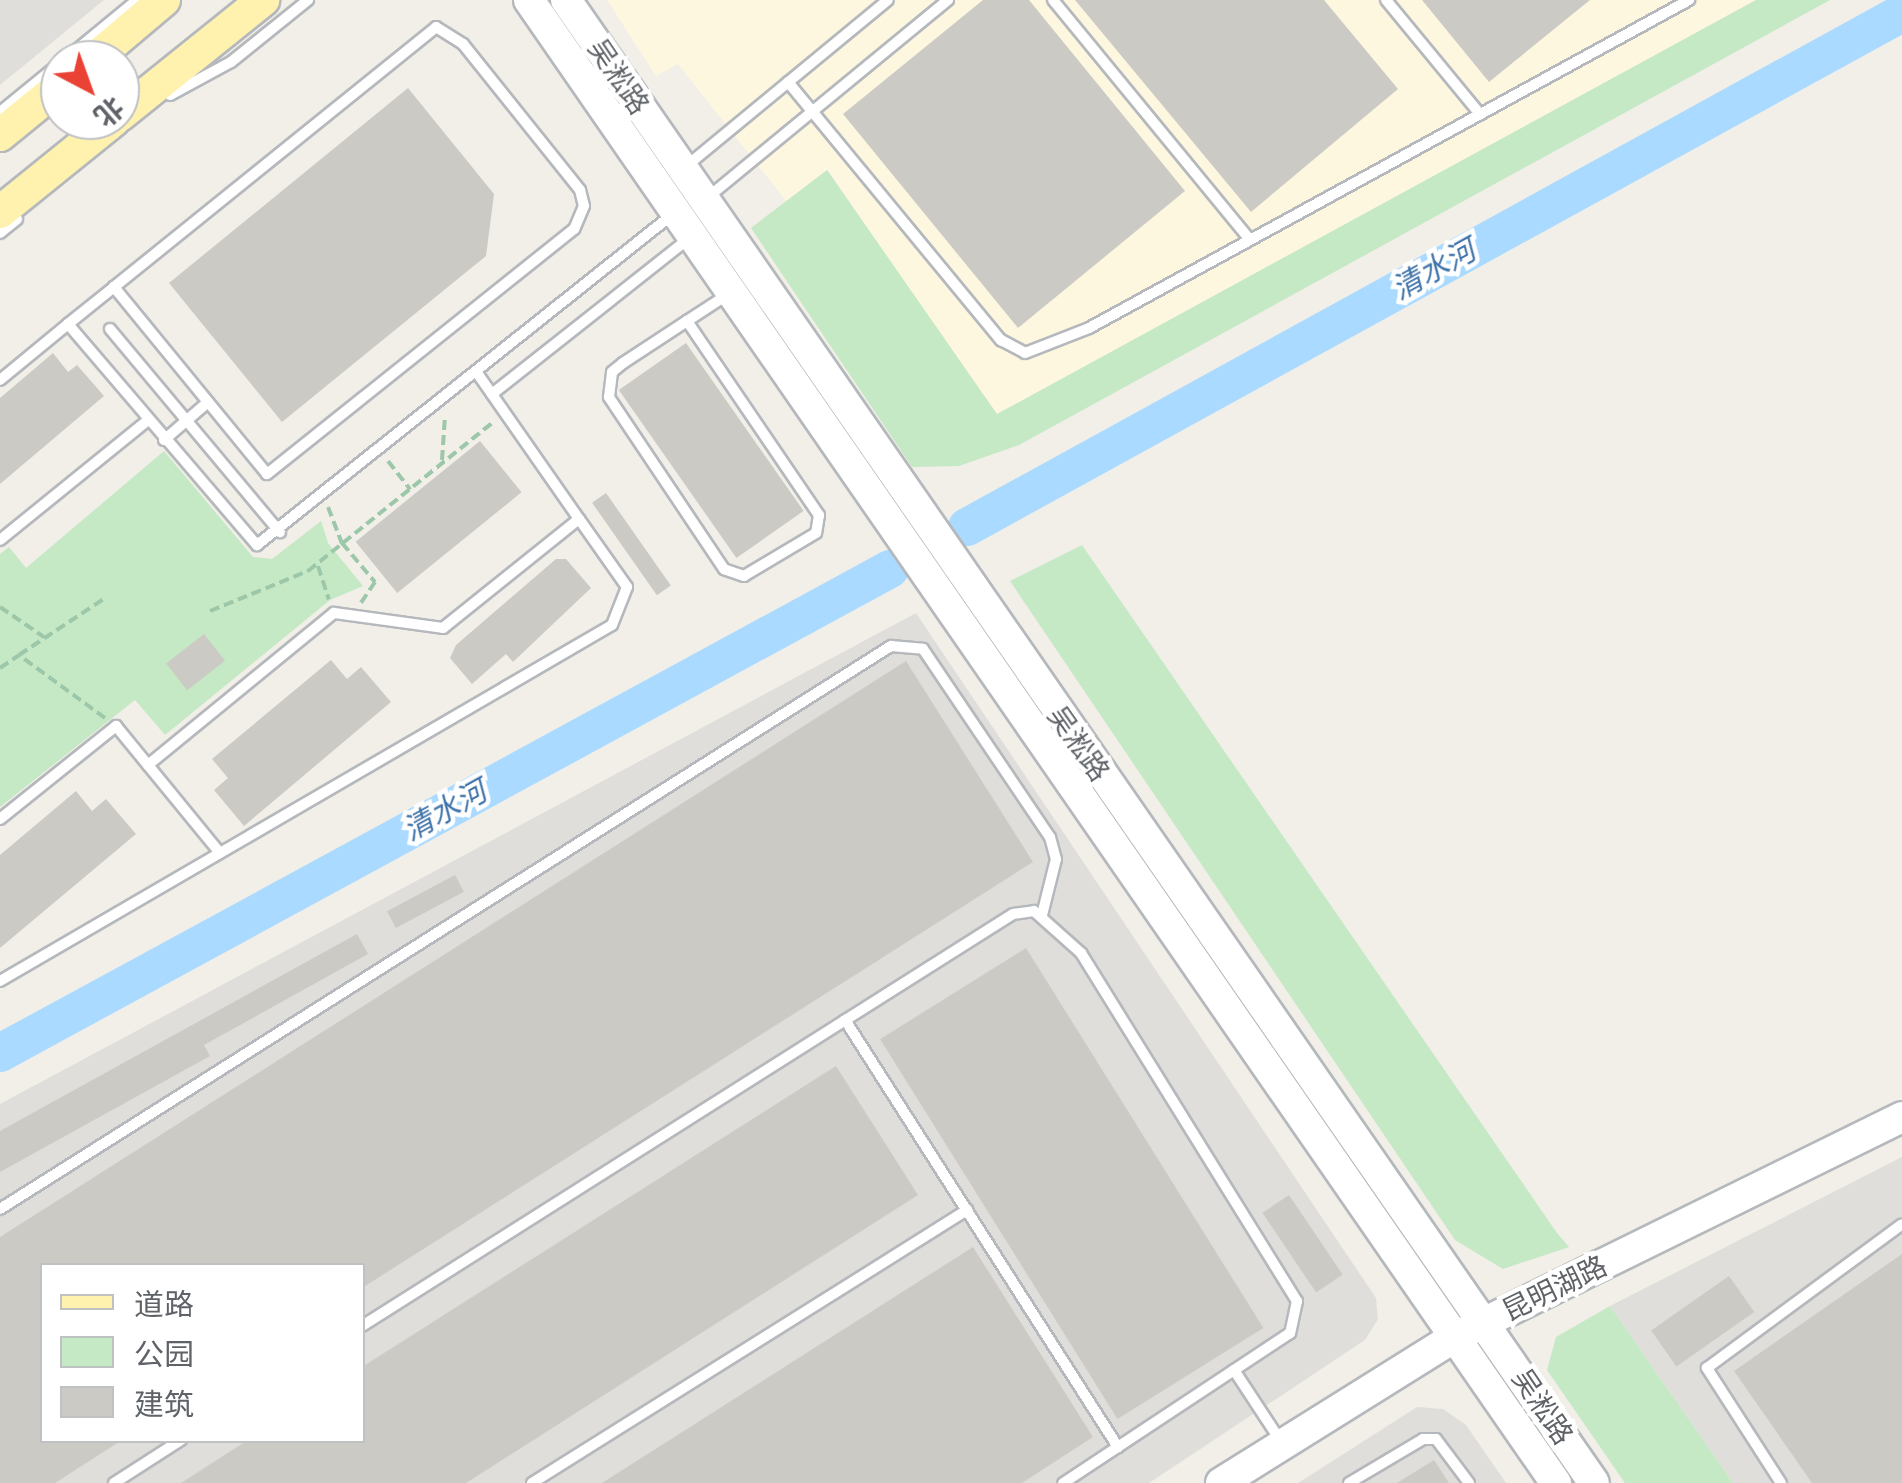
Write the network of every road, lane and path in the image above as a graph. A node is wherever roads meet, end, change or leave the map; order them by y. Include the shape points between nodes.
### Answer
1 (137, 0) edge
2 (164, 0) edge
3 (263, 0) edge
4 (308, 0) edge
5 (530, 0) edge
6 (566, 0) edge
7 (888, 0) edge
8 (948, 0) edge
9 (1053, 0) edge
10 (1386, 0) edge
11 (1688, 0) edge
12 (89, 40) edge
13 (117, 40) edge
14 (40, 80) edge
15 (788, 82) junction
16 (140, 99) edge
17 (40, 102) edge
18 (812, 111) junction
19 (0, 112) edge
20 (1480, 114) junction
21 (0, 135) edge
22 (89, 140) edge
23 (689, 204) junction
24 (0, 212) edge
25 (0, 232) edge
26 (1250, 240) junction
27 (114, 287) junction
28 (734, 290) junction
29 (687, 321) junction
30 (68, 324) junction
31 (110, 328) dead end
32 (477, 373) junction
33 (0, 380) edge
34 (492, 394) junction
35 (208, 402) junction
36 (440, 402) junction
37 (505, 413) junction
38 (148, 420) junction
39 (186, 420) junction
40 (164, 440) junction
41 (380, 452) junction
42 (440, 464) junction
43 (410, 488) junction
44 (324, 496) junction
45 (579, 520) junction
46 (280, 532) junction
47 (0, 540) edge
48 (342, 543) junction
49 (317, 564) junction
50 (105, 598) dead end
51 (0, 606) edge
52 (210, 611) dead end
53 (334, 613) junction
54 (352, 616) junction
55 (44, 637) junction
56 (19, 655) junction
57 (0, 668) edge
58 (116, 726) junction
59 (148, 765) junction
60 (0, 819) edge
61 (220, 853) junction
62 (1042, 914) junction
63 (0, 981) edge
64 (845, 1020) junction
65 (1902, 1118) edge
66 (0, 1209) edge
67 (966, 1210) junction
68 (1902, 1224) edge
69 (1485, 1323) junction
70 (365, 1324) edge
71 (1454, 1337) junction
72 (1234, 1370) junction
73 (177, 1443) edge
74 (1283, 1444) junction
75 (1118, 1447) junction
76 (114, 1483) edge
77 (532, 1483) edge
78 (1063, 1483) edge
79 (1220, 1483) edge
80 (1349, 1483) edge
81 (1469, 1483) edge
82 (1556, 1483) edge
83 (1594, 1483) edge
84 (1781, 1483) edge

1 - 12 lane
2 - 13 main road
3 - 16 main road
4 - 25 lane via 232,62 177,89
5 - 23 main road, 吴淞路
6 - 23 main road, 吴淞路
7 - 15 lane
8 - 18 lane
9 - 26 lane
10 - 20 lane
11 - 20 lane
14 - 19 lane
15 - 18 lane
15 - 23 lane
17 - 21 main road
18 - 23 lane
18 - 26 lane via 1012,350 1057,343
20 - 26 lane
22 - 24 main road
23 - 28 main road, 吴淞路
23 - 32 lane
23 - 34 lane
23 - 69 main road, 吴淞路
27 - 30 lane
27 - 35 lane
27 - 35 lane via 436,27 463,44 580,190 584,206 574,229 267,474
28 - 29 lane
28 - 71 main road, 吴淞路
29 - 29 lane via 612,372 608,398 724,570 759,572 816,533 819,515
30 - 33 lane
30 - 38 lane
31 - 39 lane
32 - 34 lane
32 - 36 lane
34 - 37 lane
35 - 39 lane
36 - 41 lane
36 - 42 path via 449,428
37 - 42 path
37 - 45 lane
38 - 40 lane
38 - 47 lane
39 - 40 lane
39 - 46 lane
40 - 46 lane via 248,540 257,545
41 - 43 path
41 - 44 lane
42 - 43 path
43 - 48 path
44 - 46 lane
44 - 48 path
45 - 54 lane via 442,628
45 - 61 lane via 627,587 612,625
48 - 49 path
48 - 54 path via 374,582
49 - 52 path via 274,591
49 - 53 path
50 - 55 path
51 - 55 path
53 - 54 lane
53 - 59 lane
55 - 56 path
56 - 57 path
56 - 58 path
58 - 59 lane
58 - 60 lane
59 - 61 lane
61 - 63 lane
62 - 64 lane via 1012,914
62 - 66 lane via 1056,859 1050,837 923,649 892,646
62 - 72 lane via 1081,953 1297,1301 1290,1334
64 - 67 lane
64 - 70 lane
65 - 69 main road, 昆明湖路
67 - 75 lane
67 - 77 lane
68 - 84 lane via 1707,1368
69 - 71 main road, 昆明湖路
69 - 83 main road, 吴淞路
71 - 74 main road, 昆明湖路
71 - 82 main road, 吴淞路
72 - 74 lane
72 - 75 lane
73 - 76 lane
74 - 79 main road, 昆明湖路
75 - 78 lane
80 - 81 lane via 1423,1439 1436,1440

